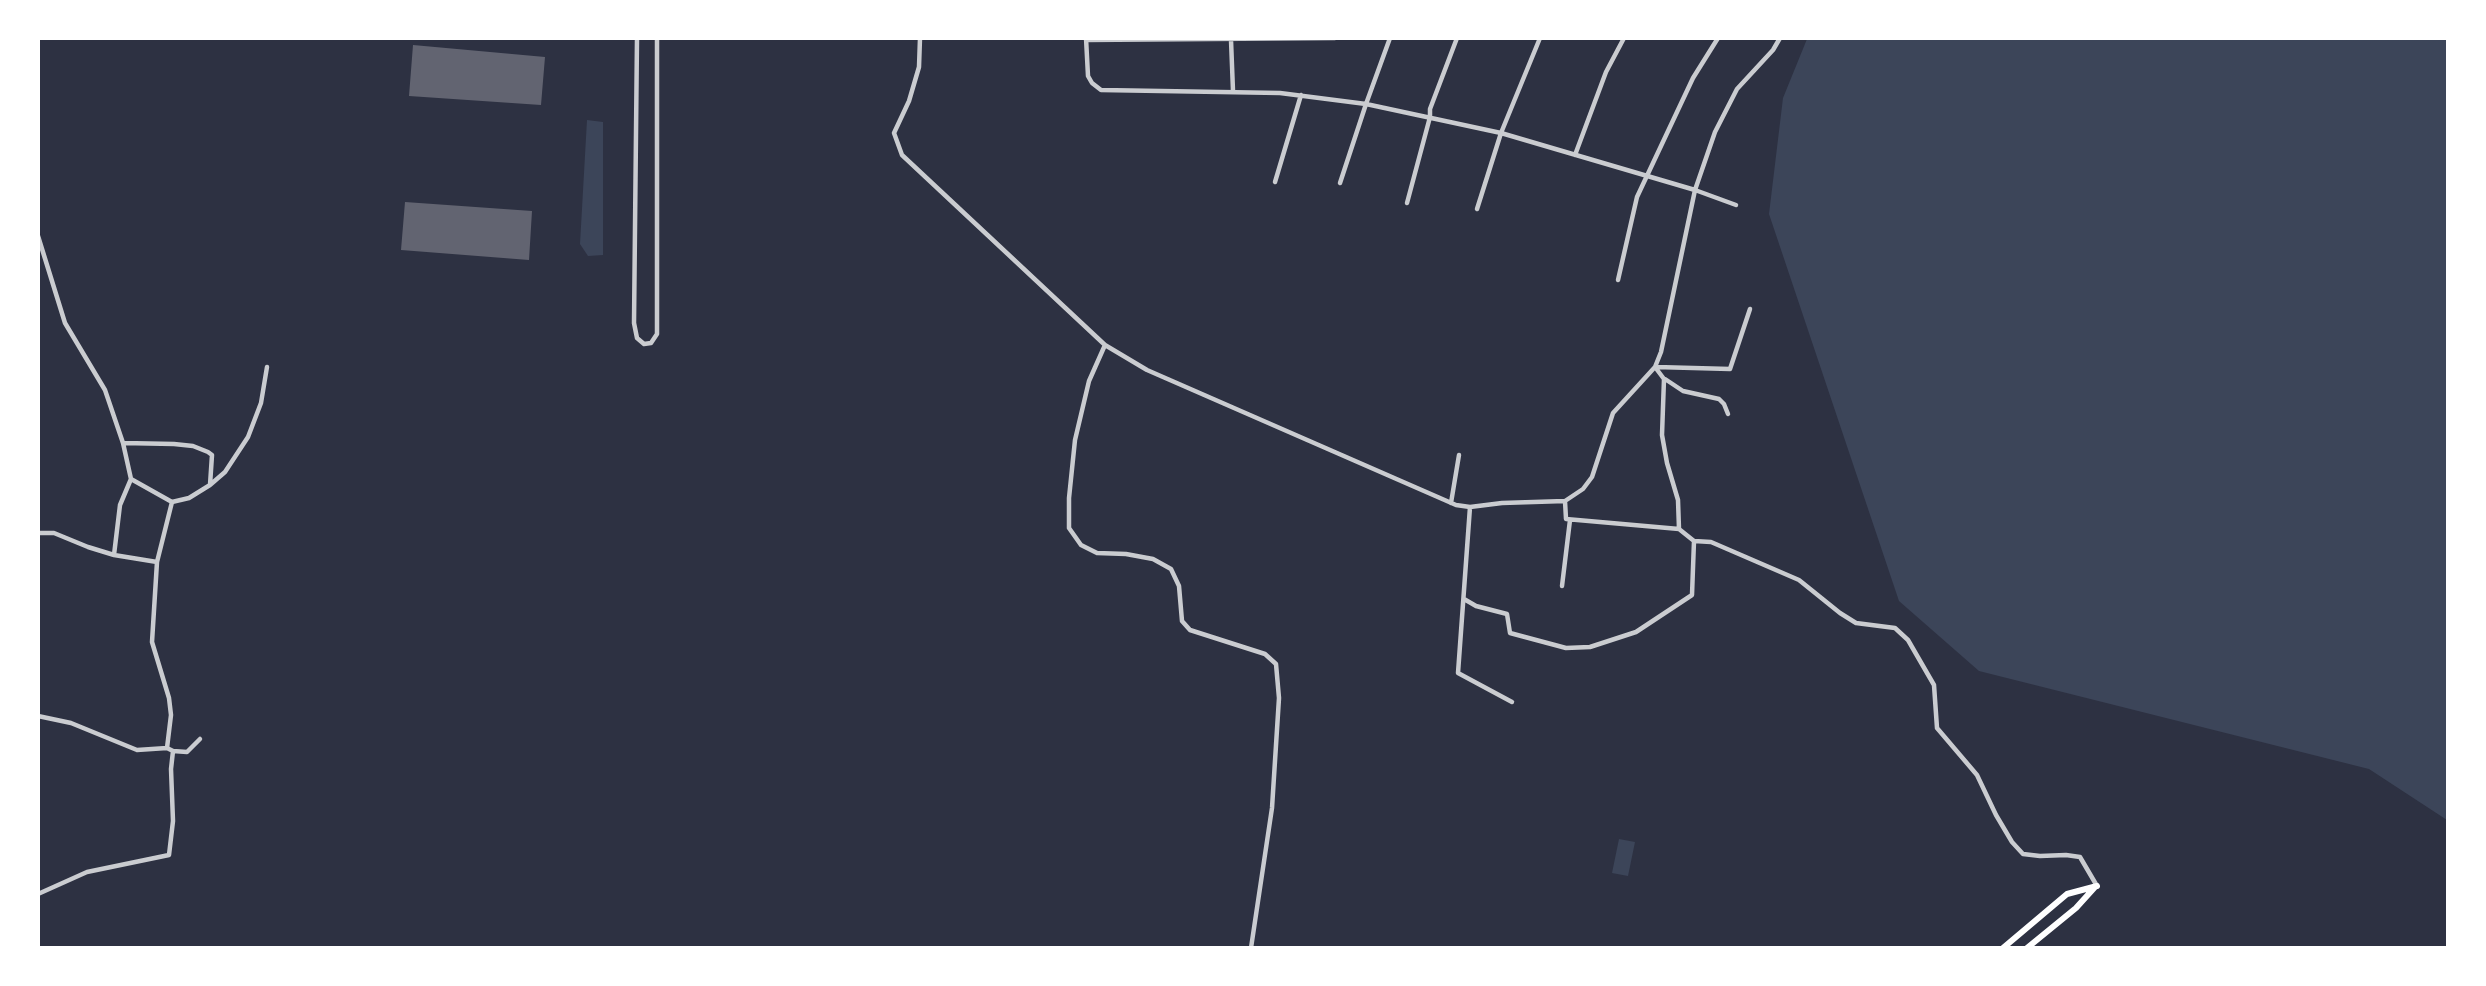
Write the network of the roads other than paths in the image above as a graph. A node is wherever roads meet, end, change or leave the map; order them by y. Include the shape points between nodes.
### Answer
1 (637, 38) edge
2 (657, 38) edge
3 (920, 38) edge
4 (1335, 38) edge
5 (1390, 38) edge
6 (1457, 38) edge
7 (1540, 38) edge
8 (1624, 38) edge
9 (1718, 38) edge
10 (1780, 38) edge
11 (1086, 39) edge
12 (1231, 39) edge
13 (1233, 91) junction
14 (1301, 96) junction
15 (1366, 104) junction
16 (1430, 117) junction
17 (1501, 133) junction
18 (1575, 155) junction
19 (1647, 176) junction
20 (1275, 182) dead end
21 (1340, 183) dead end
22 (1695, 190) junction
23 (1407, 203) dead end
24 (1736, 205) dead end
25 (1477, 209) dead end
26 (38, 236) edge
27 (1618, 280) dead end
28 (1750, 309) dead end
29 (1105, 345) junction
30 (267, 367) dead end
31 (1655, 367) junction
32 (1664, 379) junction
33 (1728, 414) dead end
34 (123, 443) junction
35 (1459, 456) dead end
36 (131, 479) junction
37 (209, 485) junction
38 (1564, 501) junction
39 (172, 502) junction
40 (1451, 503) junction
41 (1470, 507) junction
42 (1570, 520) junction
43 (1679, 529) junction
44 (38, 533) edge
45 (1693, 541) junction
46 (114, 555) junction
47 (157, 562) junction
48 (1562, 586) dead end
49 (1464, 599) junction
50 (1512, 702) dead end
51 (38, 716) edge
52 (200, 739) dead end
53 (167, 748) junction
54 (173, 751) junction
55 (2097, 886) junction
56 (38, 894) edge
57 (1251, 947) edge
58 (2003, 947) edge
59 (2027, 947) edge

1 - 2 street via 634,323 637,338 644,344 657,334
3 - 29 street via 919,67 894,133 902,155
4 - 12 street
5 - 15 street
6 - 16 street
7 - 17 street
8 - 18 street
9 - 19 street via 1693,78
10 - 22 street via 1737,89 1715,132
11 - 12 street
11 - 13 street via 1088,76 1101,90
12 - 13 street
13 - 14 street
14 - 15 street
14 - 20 street
15 - 16 street
15 - 21 street
16 - 17 street
16 - 23 street
17 - 18 street
17 - 25 street
18 - 19 street
19 - 22 street
19 - 27 street via 1637,197
22 - 24 street
22 - 31 street
26 - 34 street via 65,323 105,390
28 - 31 street via 1730,369
29 - 40 street via 1147,370
29 - 57 street via 1089,382 1075,440 1069,528 1081,545 1097,553 1153,559 1171,569 1179,586 1182,621 1190,630 1265,654 1276,663 1279,698 1272,808
30 - 37 street via 261,404 248,437 225,472
31 - 32 street
31 - 38 street via 1613,413 1592,477
32 - 33 street via 1683,391 1719,399
32 - 43 street via 1662,435 1678,500
34 - 36 street
34 - 37 street via 194,446 208,452 212,455
35 - 40 street
36 - 39 street
36 - 46 street via 120,505
37 - 39 street
38 - 41 street
38 - 42 street via 1566,519
39 - 47 street
40 - 41 street
41 - 49 street
42 - 43 street
42 - 48 street
43 - 45 street
44 - 46 street via 54,533
45 - 49 street via 1692,595 1636,632 1590,647 1566,648 1510,633 1507,614
45 - 55 street via 1711,542 1799,580 1856,622 1895,628 1908,640 1934,685 1937,728 1977,775 2012,842 2023,854 2080,857
46 - 47 street
47 - 53 street via 152,642 169,698
49 - 50 street via 1458,673
51 - 53 street via 71,723 137,750
52 - 54 street via 187,752
53 - 54 street
54 - 56 street via 169,855 87,872
55 - 58 main road via 2067,894
55 - 59 main road

